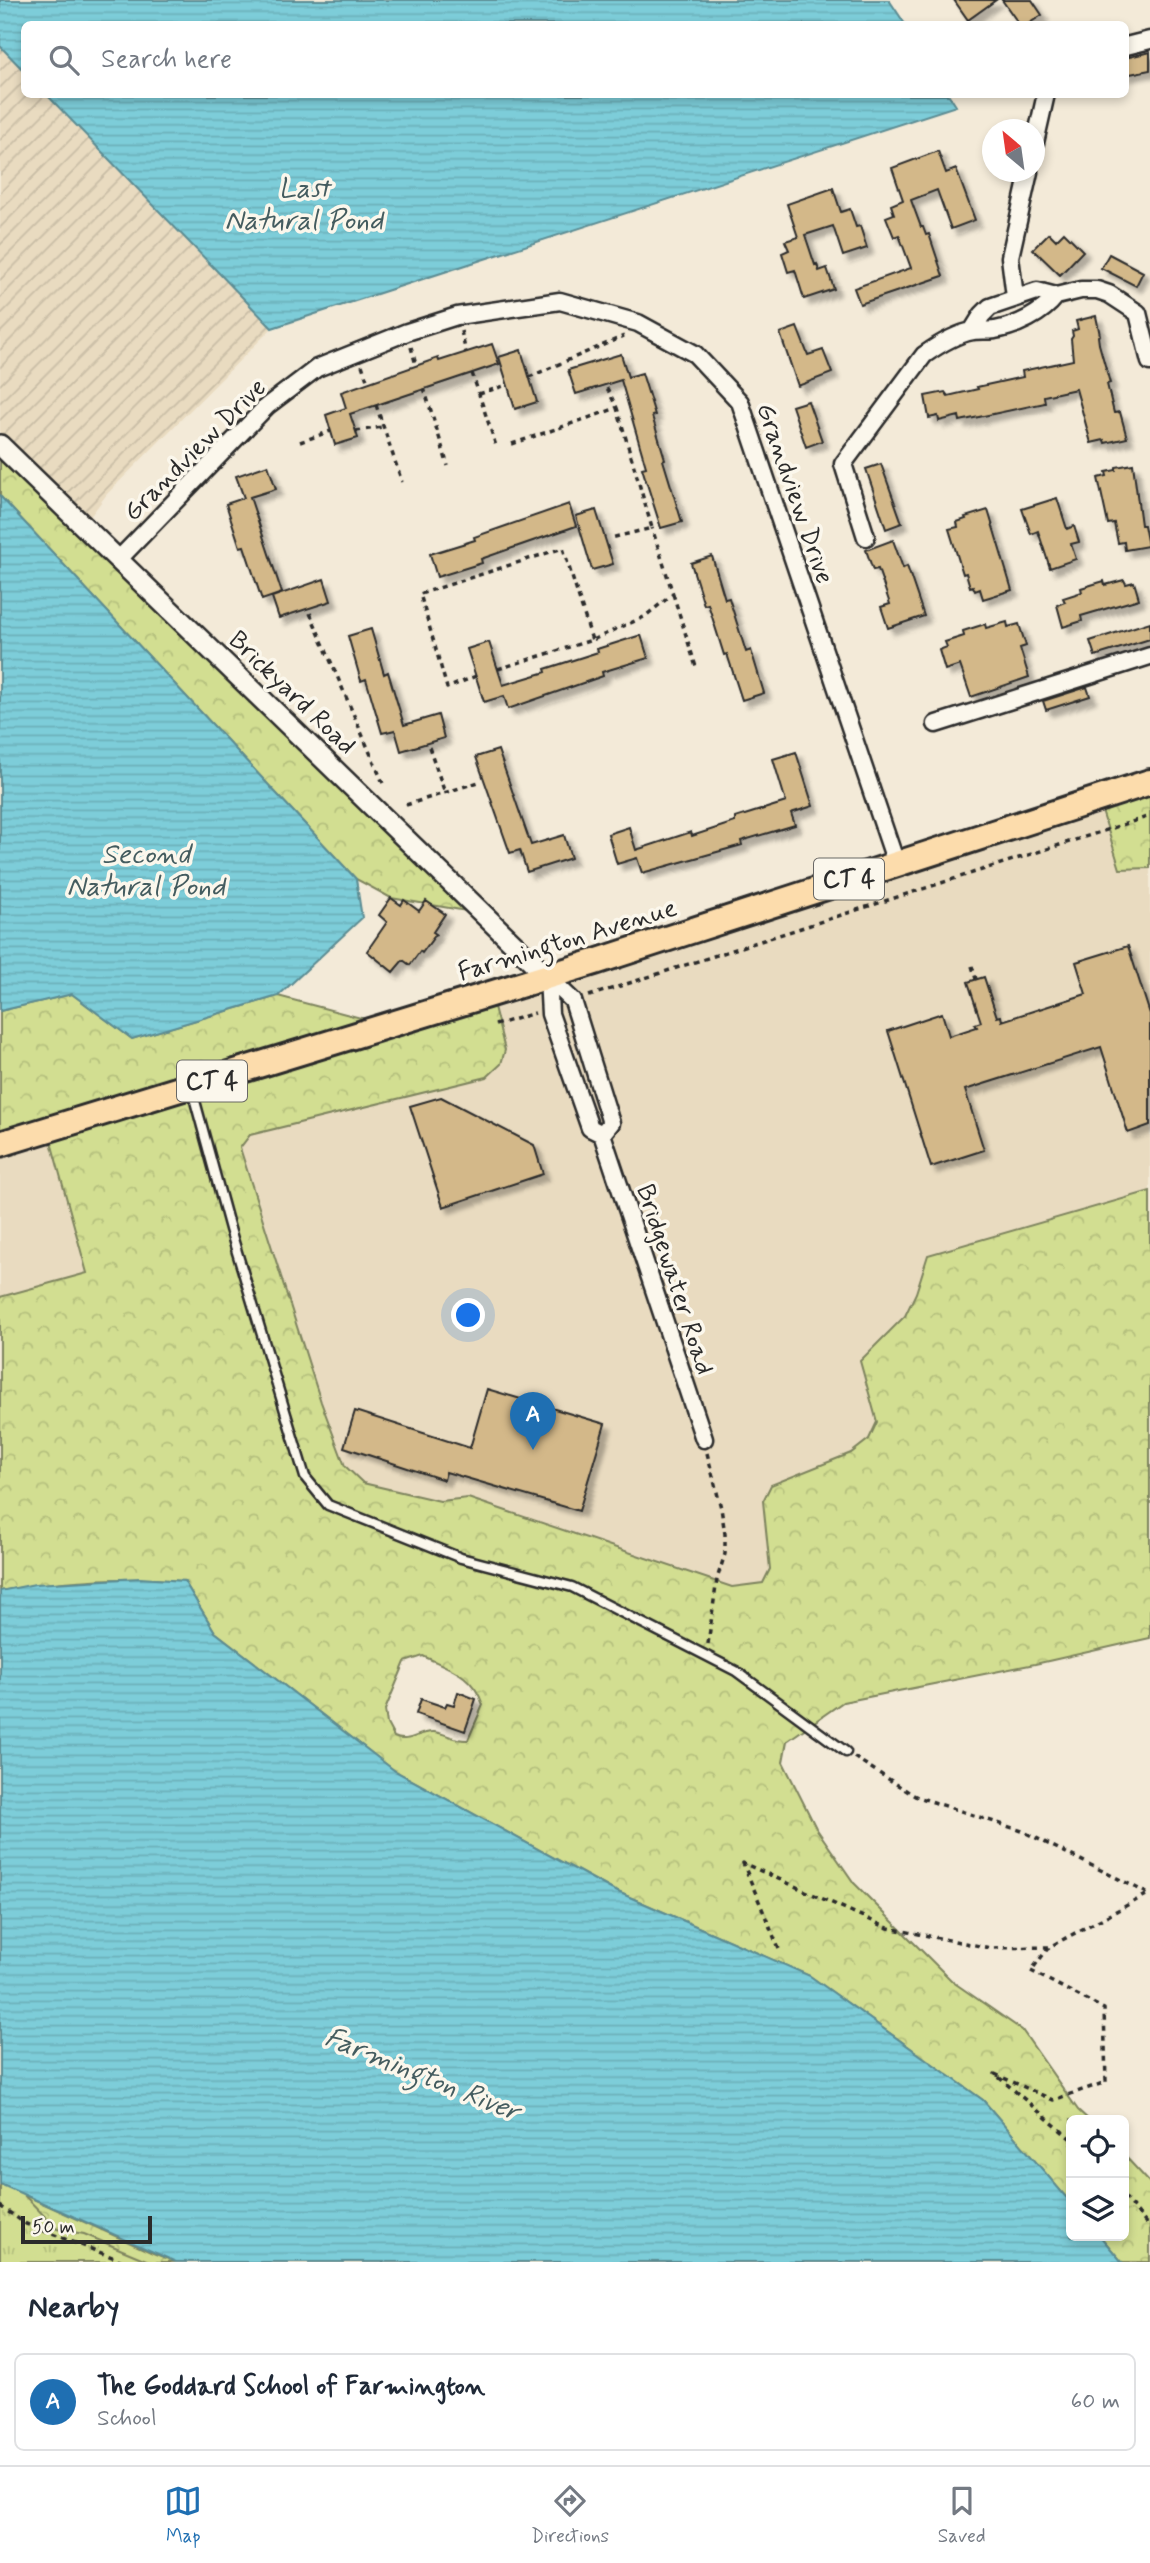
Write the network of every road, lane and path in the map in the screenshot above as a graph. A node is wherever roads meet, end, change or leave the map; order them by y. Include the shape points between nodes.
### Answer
1 (1150, 40) edge
2 (1129, 45) edge
3 (1045, 98) edge
4 (1040, 119) edge
5 (1027, 182) edge
6 (1056, 296) junction
7 (1016, 297) junction
8 (457, 316) junction
9 (646, 327) junction
10 (972, 331) junction
11 (466, 353) dead end
12 (1150, 362) edge
13 (472, 373) dead end
14 (529, 377) dead end
15 (508, 385) dead end
16 (424, 388) dead end
17 (607, 388) dead end
18 (479, 394) junction
19 (376, 405) dead end
20 (617, 408) junction
21 (383, 427) junction
22 (331, 431) dead end
23 (356, 431) dead end
24 (300, 442) dead end
25 (512, 444) dead end
26 (0, 446) edge
27 (497, 449) dead end
28 (448, 466) dead end
29 (402, 482) dead end
30 (652, 528) junction
31 (866, 537) dead end
32 (611, 538) dead end
33 (119, 559) junction
34 (673, 594) junction
35 (310, 612) dead end
36 (593, 640) junction
37 (1150, 656) edge
38 (696, 667) dead end
39 (498, 669) dead end
40 (476, 676) dead end
41 (936, 724) dead end
42 (429, 747) dead end
43 (482, 781) dead end
44 (1150, 782) edge
45 (383, 783) dead end
46 (445, 793) junction
47 (406, 805) dead end
48 (1150, 816) edge
49 (896, 863) junction
50 (972, 966) dead end
51 (548, 977) junction
52 (976, 979) dead end
53 (588, 996) dead end
54 (534, 1013) dead end
55 (495, 1025) dead end
56 (192, 1087) junction
57 (602, 1134) junction
58 (0, 1144) edge
59 (704, 1439) joint
60 (707, 1657) junction
61 (846, 1752) joint
62 (1049, 1947) junction
63 (779, 1949) dead end
64 (1066, 2135) edge
65 (1129, 2203) edge
66 (0, 2206) edge
67 (1150, 2228) edge
68 (125, 2262) edge

1 - 2 street
3 - 4 street
5 - 7 street via 1010,257
6 - 7 street via 1037,290
6 - 10 street via 1019,322
6 - 12 street via 1097,290 1138,313
7 - 10 street via 990,307
8 - 9 street, Grandview Drive via 560,301
8 - 11 path
8 - 33 street, Grandview Drive via 317,368 267,406
9 - 14 path
9 - 49 street, Grandview Drive via 695,354 740,402
10 - 31 street via 924,355 843,464
13 - 18 path
15 - 18 path
16 - 28 path
17 - 20 path
18 - 27 path
19 - 21 path
20 - 25 path
20 - 30 path
21 - 23 path
21 - 29 path
22 - 24 path
26 - 33 street, Brickyard Road
30 - 32 path
30 - 34 path
33 - 51 street, Brickyard Road
34 - 36 path via 644,617
34 - 38 path
35 - 45 path
36 - 39 path
36 - 40 path via 563,548 420,594 447,688
37 - 41 street
42 - 46 path
43 - 46 path
44 - 49 main road, Farmington Avenue / CT 4
46 - 47 path
48 - 53 path
49 - 51 main road, Farmington Avenue / CT 4
50 - 52 path
51 - 56 main road, Farmington Avenue / CT 4
51 - 57 street, Bridgewater Road via 554,1027 590,1128
51 - 57 street, Bridgewater Road via 573,1001 611,1123
54 - 55 path
56 - 58 main road, Farmington Avenue / CT 4
56 - 60 lane via 305,1477 328,1505 461,1558 572,1587
57 - 59 street, Bridgewater Road
59 - 60 path via 725,1534
60 - 61 lane via 736,1671
61 - 62 path via 915,1796 1022,1831 1148,1894
62 - 63 path via 990,1948 888,1928 743,1863
62 - 64 path via 1031,1971 1104,2009 1106,2082 1053,2100 995,2074
65 - 67 path
66 - 68 path via 35,2228

